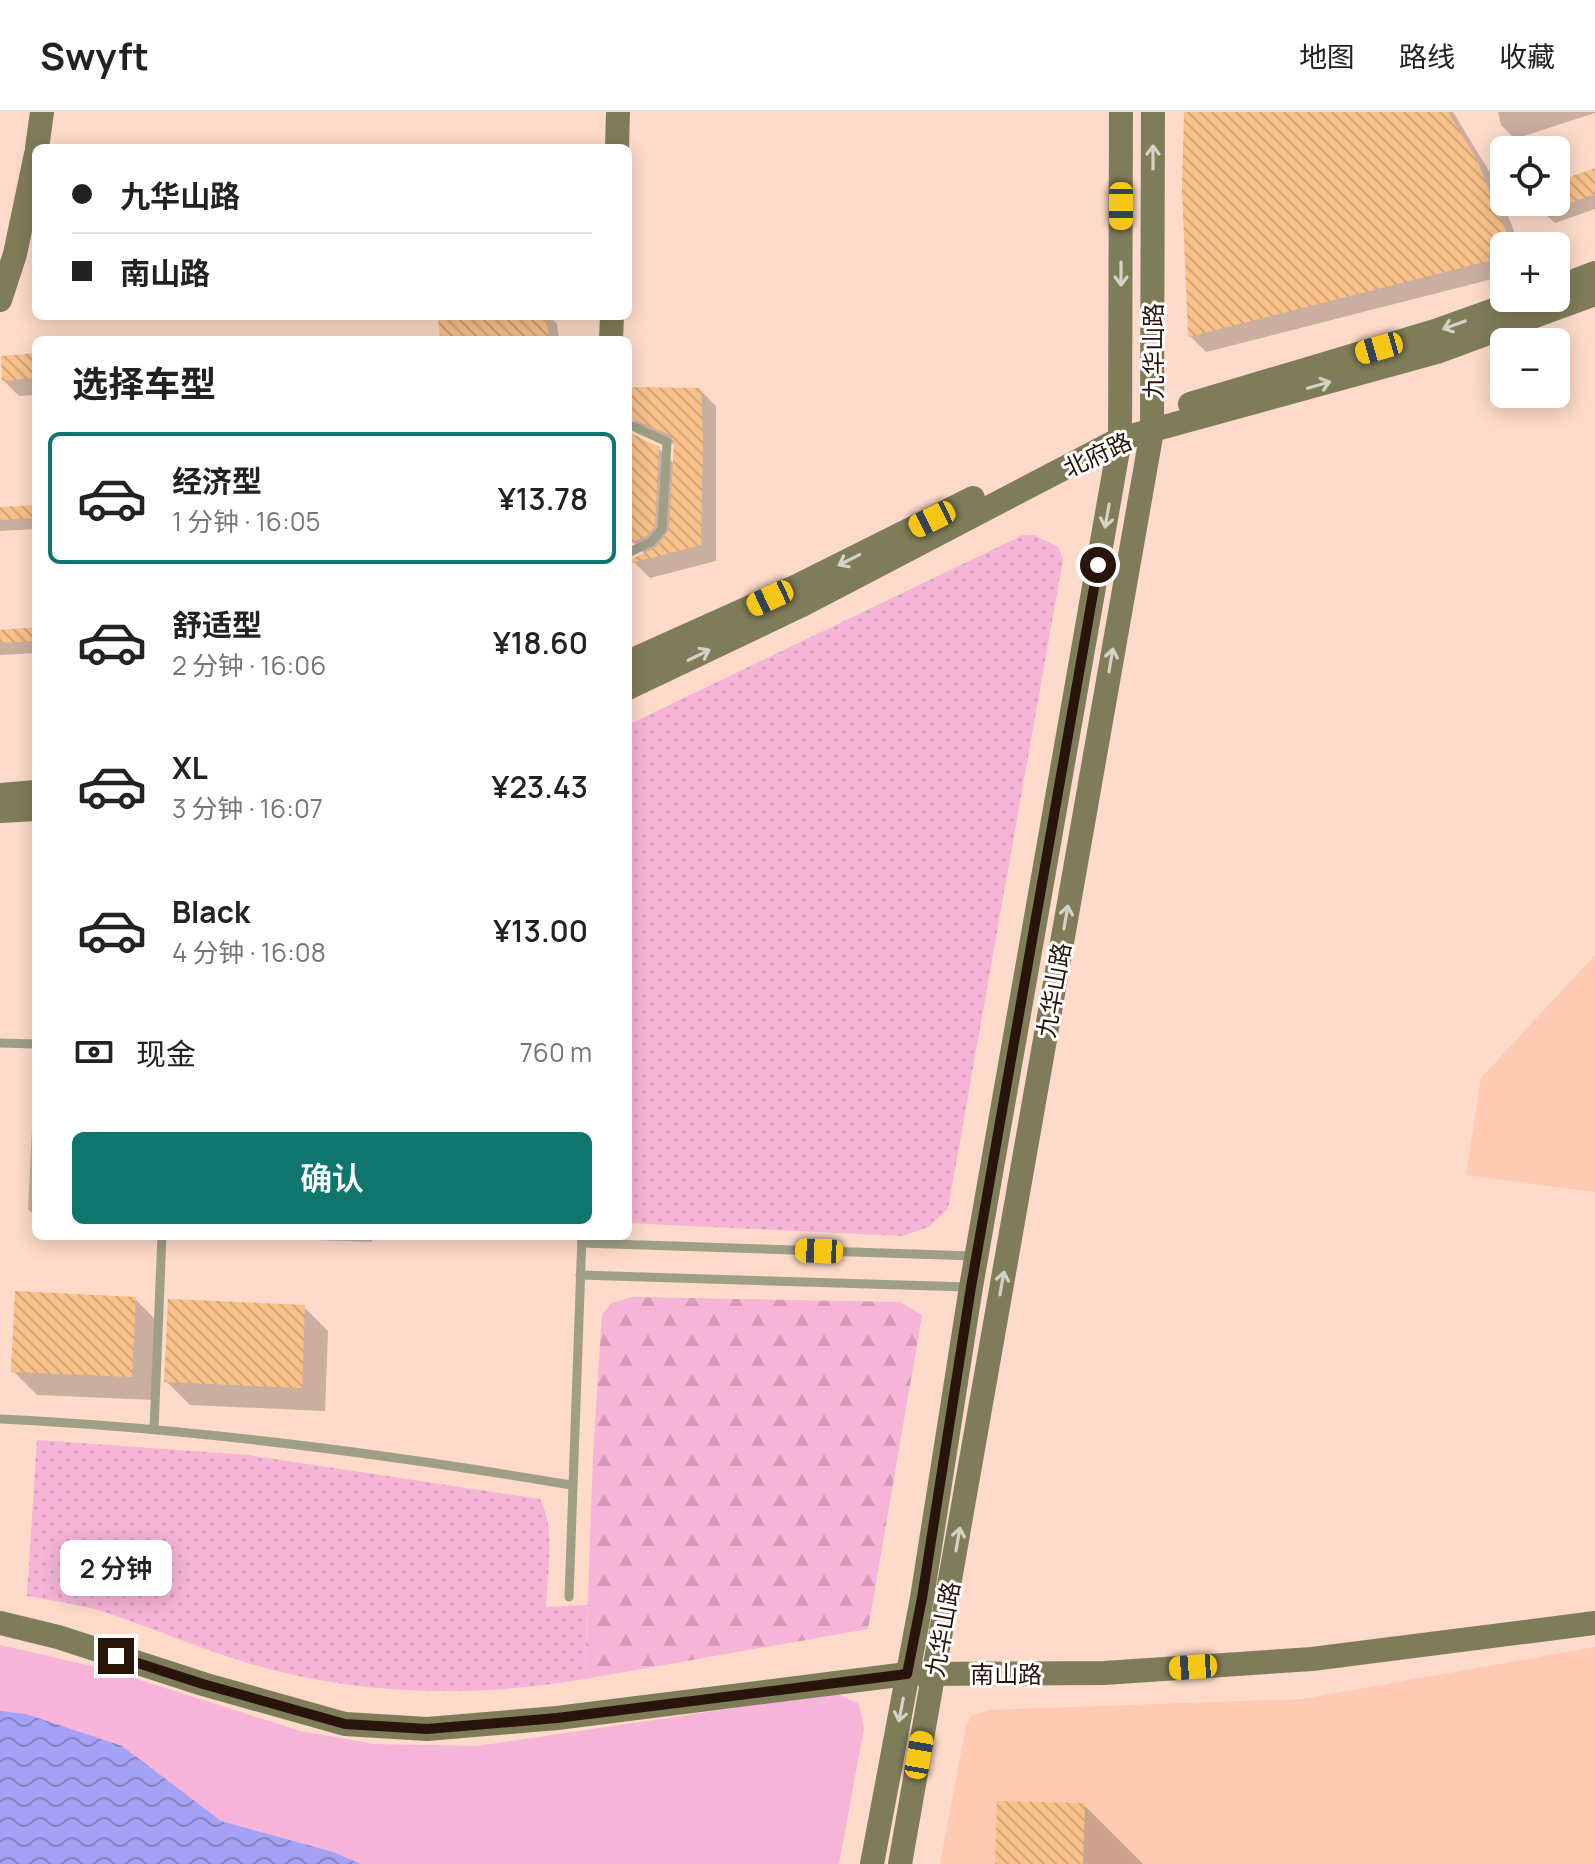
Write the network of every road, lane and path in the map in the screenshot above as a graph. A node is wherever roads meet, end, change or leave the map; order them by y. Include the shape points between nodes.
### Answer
1 (42, 112) edge
2 (618, 112) edge
3 (1121, 112) edge
4 (1153, 112) edge
5 (38, 144) edge
6 (617, 144) edge
7 (32, 173) edge
8 (1595, 273) edge
9 (1570, 283) edge
10 (1595, 294) edge
11 (0, 300) edge
12 (1490, 311) edge
13 (1152, 423) junction
14 (632, 426) edge
15 (1120, 432) junction
16 (632, 551) edge
17 (632, 660) edge
18 (632, 686) edge
19 (32, 792) edge
20 (0, 795) edge
21 (32, 809) edge
22 (0, 811) edge
23 (0, 1043) edge
24 (32, 1044) edge
25 (162, 1240) edge
26 (582, 1240) edge
27 (977, 1256) junction
28 (580, 1275) junction
29 (971, 1287) junction
30 (0, 1419) edge
31 (154, 1429) junction
32 (571, 1485) junction
33 (569, 1597) dead end
34 (0, 1623) edge
35 (1595, 1623) edge
36 (907, 1674) junction
37 (934, 1674) junction
38 (872, 1864) edge
39 (900, 1864) edge

1 - 5 main road
2 - 6 main road
3 -> 15 main road, 九华山路
13 -> 4 main road, 九华山路
7 - 11 main road
8 - 9 main road
13 -> 10 main road, 北府路 via 1437,352
12 -> 13 main road, 北府路
13 - 15 main road, 北府路
37 -> 13 main road, 九华山路
14 - 16 lane via 667,442 662,529
15 -> 17 main road, 北府路
18 -> 15 main road, 北府路 via 800,606
15 -> 27 main road, 九华山路
19 - 20 main road
21 - 22 main road
23 - 24 lane
25 - 31 lane
26 - 27 lane
26 - 28 lane
27 - 29 main road, 九华山路
28 - 29 lane
28 - 32 lane
29 - 36 main road, 九华山路
30 - 31 lane
31 - 32 lane via 404,1457
32 - 33 lane
34 - 36 main road, 南山路 via 345,1724 427,1729
35 - 37 main road, 南山路 via 1312,1659 1104,1673
36 - 37 main road, 南山路
36 -> 38 main road, 九华山路
37 - 39 main road, 九华山路

